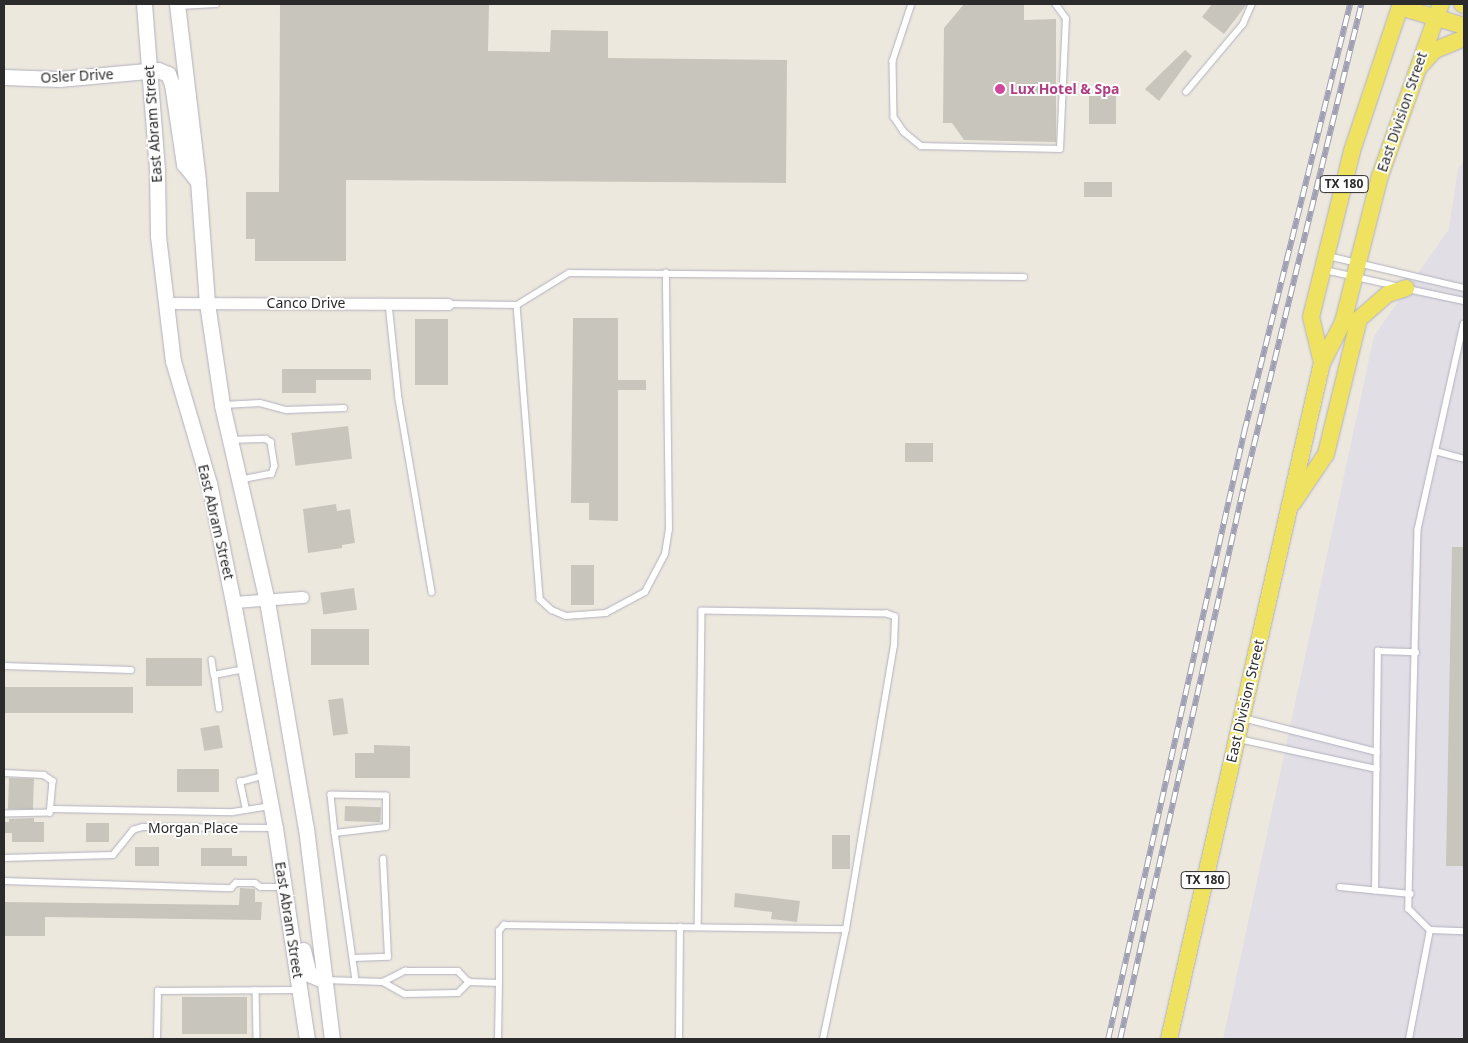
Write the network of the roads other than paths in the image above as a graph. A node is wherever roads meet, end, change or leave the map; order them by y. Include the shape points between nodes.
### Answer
1 (177, 4) edge
2 (216, 4) edge
3 (912, 4) edge
4 (1055, 4) edge
5 (1252, 4) edge
6 (143, 6) edge
7 (1401, 6) edge
8 (1438, 11) edge
9 (1464, 26) edge
10 (1464, 38) edge
11 (1416, 69) junction
12 (150, 71) junction
13 (4, 77) edge
14 (1186, 92) dead end
15 (198, 181) junction
16 (1325, 262) junction
17 (1356, 270) junction
18 (666, 272) junction
19 (1024, 277) dead end
20 (1406, 288) junction
21 (1464, 288) edge
22 (1464, 301) edge
23 (165, 303) junction
24 (207, 303) junction
25 (389, 304) junction
26 (448, 304) joint
27 (517, 306) junction
28 (1464, 324) edge
29 (1322, 363) junction
30 (222, 405) junction
31 (344, 408) dead end
32 (230, 440) junction
33 (1435, 451) junction
34 (1464, 459) edge
35 (240, 480) junction
36 (1288, 511) junction
37 (432, 592) dead end
38 (303, 597) dead end
39 (267, 601) junction
40 (233, 602) junction
41 (1416, 652) junction
42 (212, 660) dead end
43 (4, 666) edge
44 (246, 669) junction
45 (131, 670) dead end
46 (214, 674) junction
47 (219, 709) dead end
48 (1241, 718) junction
49 (1237, 738) junction
50 (1377, 752) junction
51 (1377, 769) junction
52 (4, 773) edge
53 (266, 775) junction
54 (271, 806) junction
55 (53, 809) junction
56 (246, 810) junction
57 (4, 814) edge
58 (275, 828) junction
59 (335, 833) junction
60 (278, 847) junction
61 (4, 858) edge
62 (383, 859) dead end
63 (4, 881) edge
64 (284, 887) junction
65 (1340, 887) dead end
66 (1375, 890) junction
67 (1411, 894) junction
68 (680, 927) junction
69 (698, 927) junction
70 (846, 929) junction
71 (1430, 930) junction
72 (1464, 931) edge
73 (353, 958) junction
74 (323, 980) junction
75 (356, 981) junction
76 (382, 982) junction
77 (468, 982) junction
78 (499, 983) junction
79 (256, 990) junction
80 (300, 990) junction
81 (1407, 1038) edge
82 (157, 1039) edge
83 (257, 1039) edge
84 (307, 1039) edge
85 (332, 1039) edge
86 (498, 1039) edge
87 (679, 1039) edge
88 (823, 1039) edge
89 (1169, 1039) edge

1 - 2 lane
1 - 15 main road, East Abram Street
3 - 4 lane via 893,60 894,117 904,132 921,146 1060,149 1066,19
5 - 14 lane via 1243,24
6 - 12 main road, East Abram Street
7 - 8 main road
7 - 16 main road, East Division Street / TX 180 via 1352,151
8 - 9 main road
8 - 11 main road, East Division Street / TX 180
10 - 11 main road via 1436,50
11 - 17 main road, East Division Street / TX 180 via 1380,176
12 - 13 main road, Osler Drive via 59,79
12 - 15 main road via 168,74 184,164
12 - 23 main road, East Abram Street via 158,236
15 - 24 main road, East Abram Street
16 - 17 lane
16 - 17 lane
16 - 29 main road, East Division Street / TX 180 via 1311,317
17 - 20 lane
17 - 21 lane
17 - 29 main road, East Division Street / TX 180 via 1343,322
18 - 19 lane
18 - 27 lane via 569,272
18 - 27 lane via 669,530 665,554 645,592 606,613 566,616 552,610 540,599
20 - 22 lane
20 - 36 main road via 1380,299 1359,319 1326,454
23 - 24 street, Canco Drive
23 - 40 main road, East Abram Street via 173,361 209,483
24 - 25 street, Canco Drive
24 - 30 main road, East Abram Street
25 - 26 street, Canco Drive
25 - 37 lane via 399,400
26 - 27 lane
28 - 33 lane
29 - 36 main road, East Division Street / TX 180
30 - 31 lane via 260,403 287,410
30 - 32 main road, East Abram Street
32 - 35 main road, East Abram Street
32 - 35 lane via 266,439 271,442 272,474
33 - 34 lane
33 - 41 lane via 1418,529
35 - 39 main road, East Abram Street
36 - 48 main road, East Division Street / TX 180
38 - 39 street
39 - 40 street
39 - 74 main road, East Abram Street via 306,828
40 - 44 main road, East Abram Street
41 - 50 lane via 1378,651
41 - 67 lane
42 - 46 lane
43 - 45 lane
44 - 46 lane
44 - 53 main road, East Abram Street
46 - 47 lane
48 - 49 main road, East Division Street / TX 180
48 - 50 lane
49 - 51 lane
49 - 89 main road, East Division Street / TX 180
50 - 51 lane
51 - 66 lane
52 - 55 lane via 50,778 53,781
53 - 54 main road, East Abram Street
53 - 56 lane via 240,782
54 - 56 lane
54 - 58 main road, East Abram Street
55 - 56 lane
55 - 57 lane via 44,815
58 - 60 main road, East Abram Street
58 - 61 lane, Morgan Place via 143,827 133,830 113,855
59 - 59 lane via 330,795 386,796 386,827
59 - 73 lane
60 - 64 main road, East Abram Street
60 - 74 main road via 294,889 308,971
62 - 73 lane via 388,957
63 - 64 lane via 231,888 236,883 255,883 261,887
64 - 80 main road, East Abram Street
65 - 66 lane
66 - 67 lane
67 - 71 lane via 1409,909
68 - 69 lane
68 - 78 lane via 504,925 499,931
68 - 87 lane
69 - 70 lane
69 - 70 lane via 702,611 887,614 895,617 894,646
70 - 88 lane
71 - 72 lane
71 - 81 lane
73 - 75 lane
74 - 75 lane
74 - 85 main road, East Abram Street
75 - 76 lane
76 - 77 lane via 404,971 458,971
76 - 77 lane via 404,994 458,994
77 - 78 lane
78 - 86 lane
79 - 80 lane
79 - 82 lane via 158,991
79 - 83 lane
80 - 84 main road, East Abram Street

